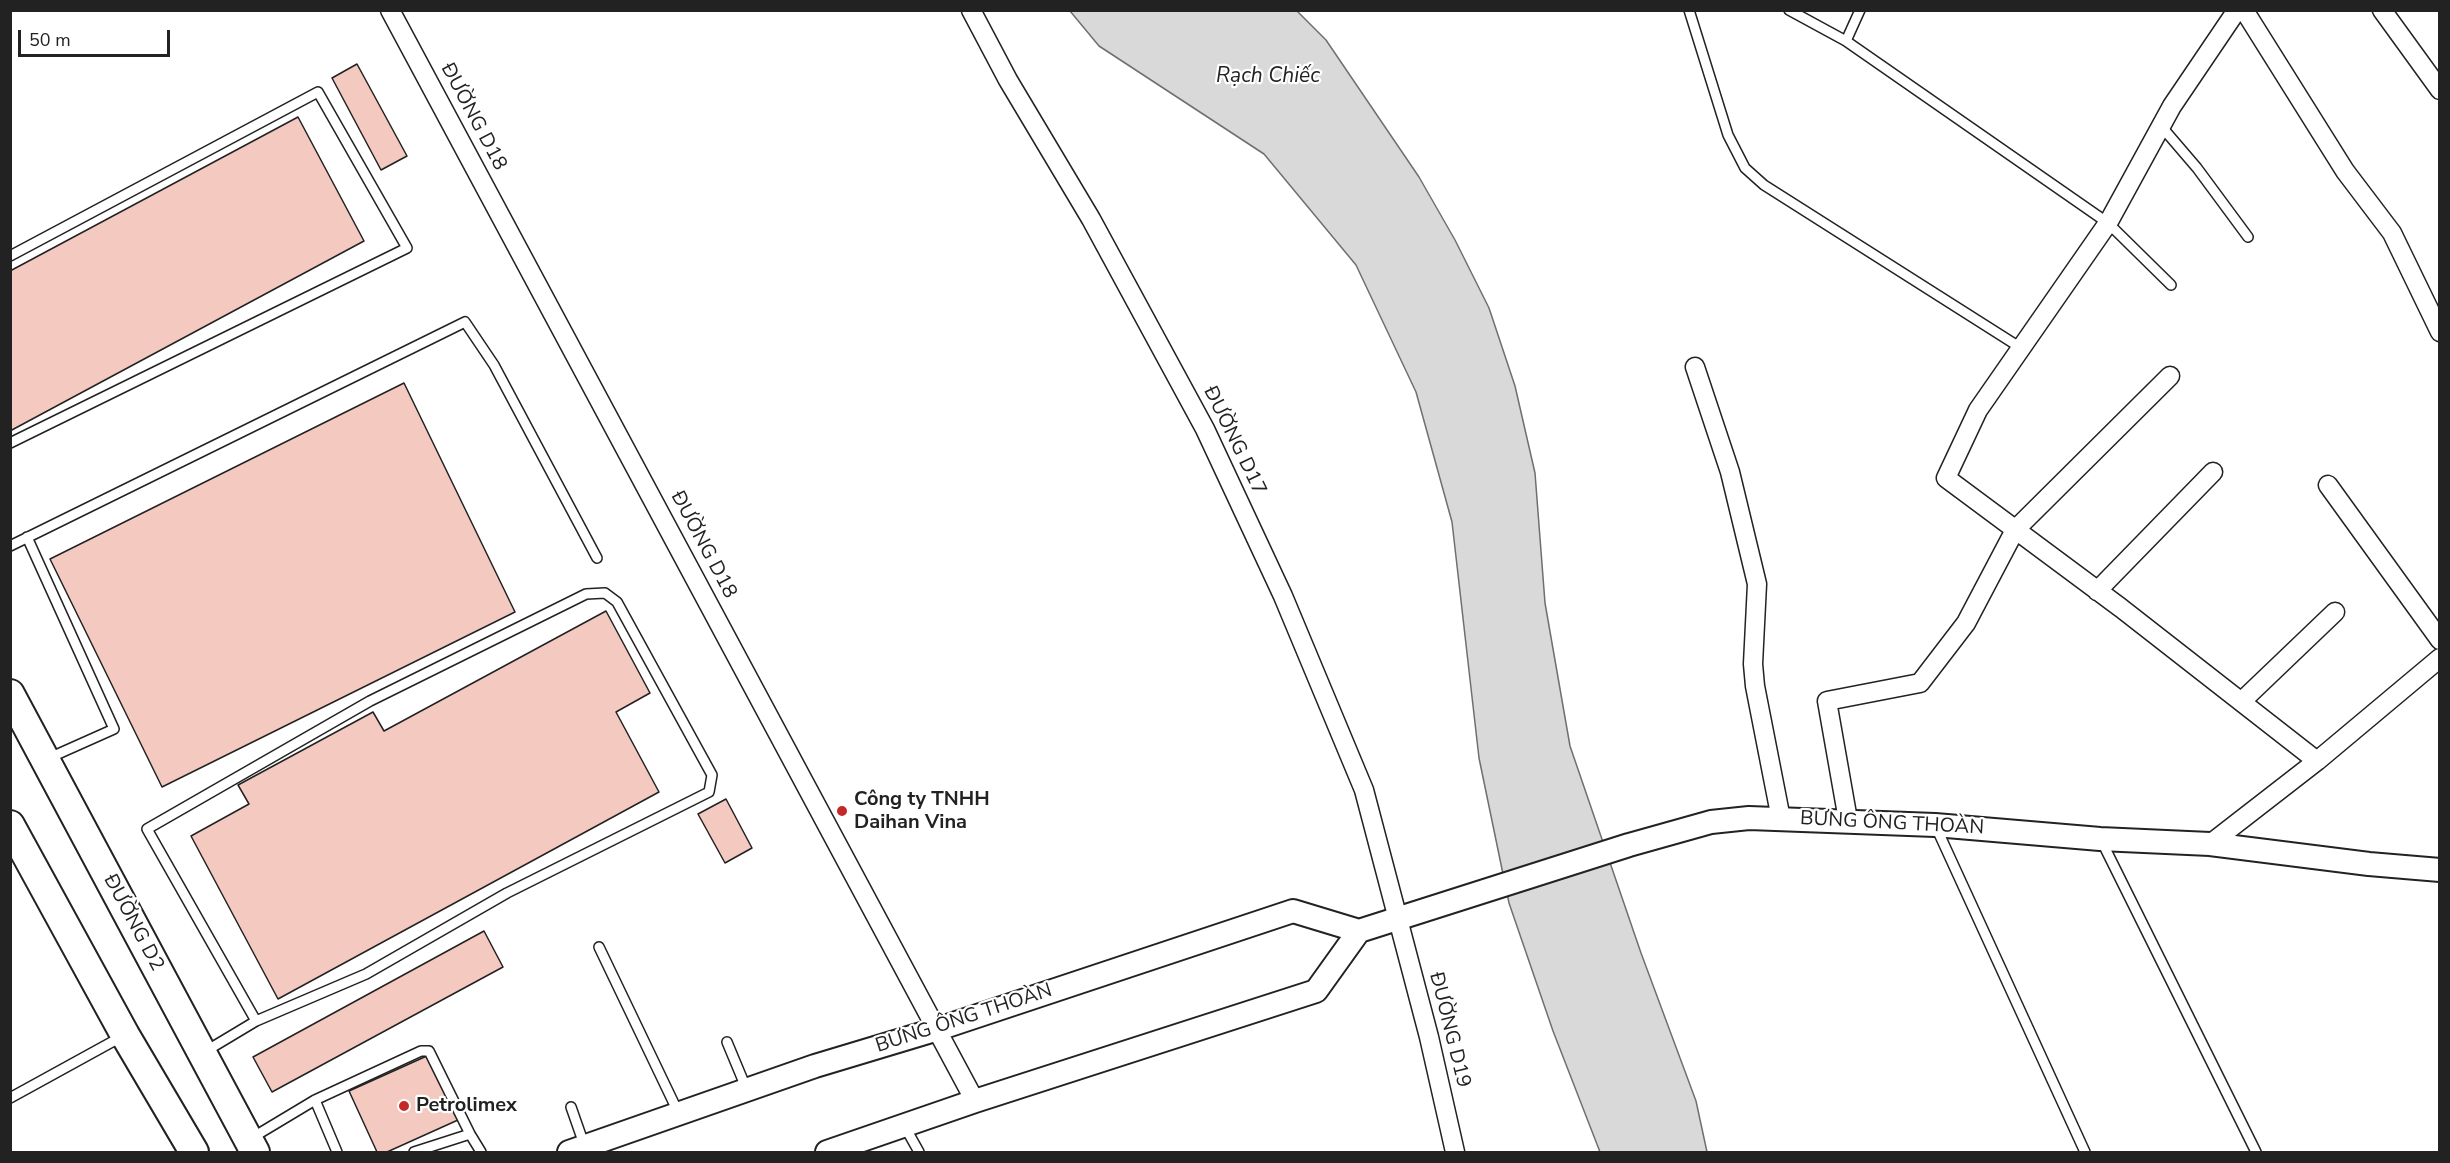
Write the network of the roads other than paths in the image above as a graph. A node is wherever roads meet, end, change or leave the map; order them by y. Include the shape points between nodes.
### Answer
1 (390, 10) edge
2 (971, 10) edge
3 (1689, 10) edge
4 (1789, 10) edge
5 (1860, 10) edge
6 (2237, 10) edge
7 (2244, 10) edge
8 (2382, 10) edge
9 (1846, 40) junction
10 (2439, 90) edge
11 (2161, 126) junction
12 (2108, 224) junction
13 (2248, 237) dead end
14 (10, 256) edge
15 (2171, 285) dead end
16 (2439, 332) edge
17 (2021, 348) junction
18 (1695, 367) dead end
19 (2170, 376) dead end
20 (10, 443) edge
21 (2213, 472) dead end
22 (2328, 485) dead end
23 (2015, 530) junction
24 (27, 537) junction
25 (10, 546) edge
26 (597, 558) dead end
27 (2097, 591) junction
28 (2334, 612) dead end
29 (2439, 640) edge
30 (2439, 658) edge
31 (10, 694) edge
32 (2242, 701) junction
33 (45, 760) junction
34 (2317, 761) junction
35 (1781, 819) junction
36 (1848, 820) junction
37 (10, 825) edge
38 (1935, 825) junction
39 (2100, 839) junction
40 (2210, 844) junction
41 (10, 851) edge
42 (2439, 870) edge
43 (1398, 918) junction
44 (1359, 931) junction
45 (599, 947) dead end
46 (82, 953) junction
47 (256, 1021) junction
48 (938, 1029) junction
49 (125, 1035) junction
50 (727, 1042) dead end
51 (201, 1054) junction
52 (150, 1077) junction
53 (747, 1090) junction
54 (10, 1098) edge
55 (315, 1100) junction
56 (975, 1101) junction
57 (571, 1107) dead end
58 (679, 1114) junction
59 (904, 1125) junction
60 (470, 1134) junction
61 (251, 1146) edge
62 (577, 1150) edge
63 (178, 1152) edge
64 (194, 1152) edge
65 (338, 1152) edge
66 (414, 1152) edge
67 (481, 1152) edge
68 (827, 1152) edge
69 (919, 1152) edge
70 (1455, 1152) edge
71 (2085, 1152) edge
72 (2256, 1152) edge

1 - 48 street, ĐƯỜNG D18
2 - 43 street, ĐƯỜNG D17 via 1091,219 1210,440 1283,596 1364,790
3 - 17 lane via 1728,135 1745,168 1764,185
4 - 9 lane
5 - 9 lane
6 - 11 street
7 - 16 street via 2345,171 2392,233
8 - 10 street
9 - 12 lane
11 - 12 street
11 - 13 lane via 2198,168
12 - 15 lane
12 - 17 street
14 - 20 lane via 318,92 407,248
17 - 23 street via 1977,410 1946,478
18 - 35 street via 1730,472 1757,584 1755,686
19 - 23 street
21 - 27 street
22 - 29 street
23 - 27 street
23 - 36 street via 1966,623 1920,683 1827,701
24 - 25 lane
24 - 26 lane via 465,322 494,365
24 - 33 lane via 114,729
27 - 32 street
28 - 32 street
30 - 34 street
31 - 33 main road, ĐƯỜNG D2
32 - 34 street
33 - 51 main road, ĐƯỜNG D2
34 - 40 street
35 - 36 street, BƯNG ÔNG THOÀN
35 - 43 street, BƯNG ÔNG THOÀN via 1711,822
36 - 38 street, BƯNG ÔNG THOÀN
37 - 46 main road
38 - 39 street, BƯNG ÔNG THOÀN
38 - 71 lane
39 - 40 street, BƯNG ÔNG THOÀN
39 - 72 lane
40 - 42 street, BƯNG ÔNG THOÀN
41 - 46 main road via 58,940
43 - 44 street, BƯNG ÔNG THOÀN
43 - 70 street, ĐƯỜNG D19
44 - 48 street, BƯNG ÔNG THOÀN via 1293,911
44 - 56 street via 1316,991
45 - 58 lane
46 - 49 main road
47 - 47 lane via 366,974 507,893 709,792 712,775 618,602 604,593 586,594 370,701 147,829
47 - 51 lane
48 - 53 street, BƯNG ÔNG THOÀN
48 - 56 street, ĐƯỜNG D18
49 - 52 main road
49 - 54 lane
50 - 53 lane
51 - 61 main road, ĐƯỜNG D2
52 - 63 main road via 152,1105
52 - 64 main road
53 - 58 street, BƯNG ÔNG THOÀN
55 - 60 lane via 429,1050
55 - 61 lane
55 - 65 lane
56 - 59 street
57 - 62 lane
58 - 62 street, BƯNG ÔNG THOÀN
59 - 68 street
59 - 69 lane
60 - 66 lane
60 - 67 lane

